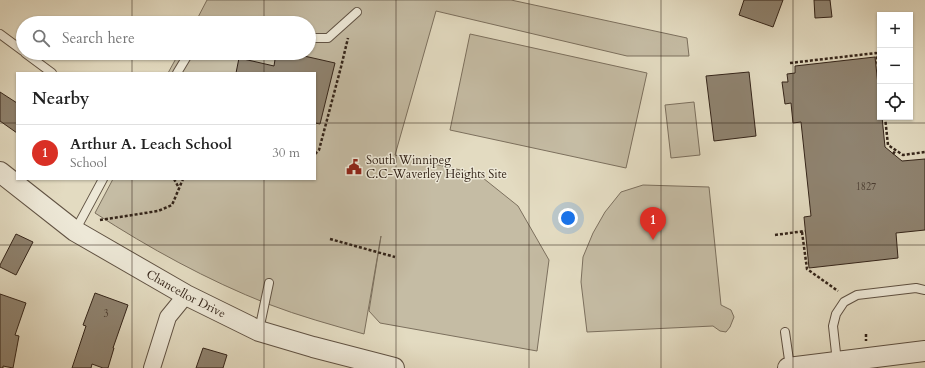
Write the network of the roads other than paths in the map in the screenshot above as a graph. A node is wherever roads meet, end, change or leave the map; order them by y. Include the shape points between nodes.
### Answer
1 (357, 12) road end
2 (0, 34) edge
3 (316, 38) edge
4 (16, 46) edge
5 (35, 60) edge
6 (185, 60) edge
7 (51, 72) edge
8 (178, 72) edge
9 (1, 175) edge
10 (102, 180) edge
11 (75, 231) junction
12 (269, 283) dead end
13 (925, 290) edge
14 (186, 295) junction
15 (259, 331) junction
16 (785, 332) dead end
17 (925, 351) edge
18 (837, 362) junction
19 (890, 362) edge
20 (373, 365) edge
21 (152, 368) edge
22 (394, 368) edge
23 (789, 368) edge

1 - 3 lane via 328,38
2 - 4 lane
5 - 7 lane
6 - 8 lane
9 - 11 street, Chancellor Drive
10 - 11 lane
11 - 14 street, Chancellor Drive
12 - 15 lane
13 - 18 lane via 916,288 857,295 844,302 836,314 833,326
14 - 15 street, Chancellor Drive
14 - 21 street via 168,317
15 - 20 street, Chancellor Drive
16 - 23 lane
17 - 19 street
18 - 19 street
18 - 23 street
20 - 22 street, Chancellor Drive

